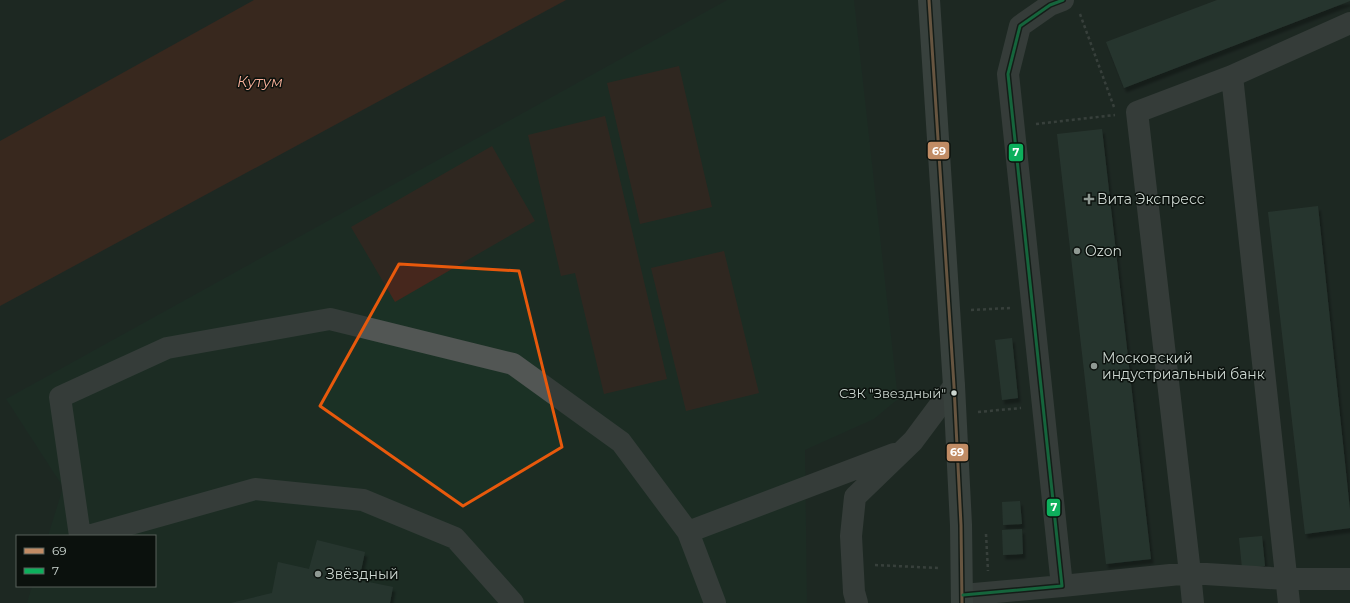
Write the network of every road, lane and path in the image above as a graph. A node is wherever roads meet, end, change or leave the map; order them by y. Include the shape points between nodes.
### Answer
1 (929, 0) edge
2 (1071, 4) edge
3 (1350, 23) edge
4 (1232, 76) junction
5 (1127, 114) junction
6 (1013, 127) junction
7 (1032, 307) junction
8 (949, 311) junction
9 (954, 386) junction
10 (1043, 406) junction
11 (978, 412) dead end
12 (903, 451) junction
13 (688, 532) junction
14 (80, 535) edge
15 (92, 535) edge
16 (853, 564) junction
17 (988, 568) dead end
18 (962, 569) junction
19 (1190, 573) junction
20 (1286, 579) junction
21 (1350, 579) edge
22 (1062, 586) junction
23 (962, 599) edge
24 (513, 603) edge
25 (715, 603) edge
26 (857, 603) edge
27 (1193, 603) edge
28 (1289, 603) edge

1 - 8 main road
2 - 5 path
2 - 6 street via 1050,5 1020,26 1008,74
3 - 4 street
4 - 5 street
4 - 20 street
5 - 6 path
5 - 19 street
6 - 7 street
7 - 8 path
7 - 10 street
8 - 9 main road
9 - 12 street
9 - 18 main road
10 - 11 path
10 - 22 street
12 - 13 street
12 - 16 street via 855,497 851,536
13 - 14 street via 621,442 513,364 330,320 167,348 60,397
13 - 25 street
15 - 24 street via 255,489 363,500 455,538
16 - 18 path
16 - 26 street
17 - 18 path
18 - 23 main road
19 - 20 street
19 - 22 street
19 - 27 street
20 - 21 street
20 - 28 street
22 - 23 street

